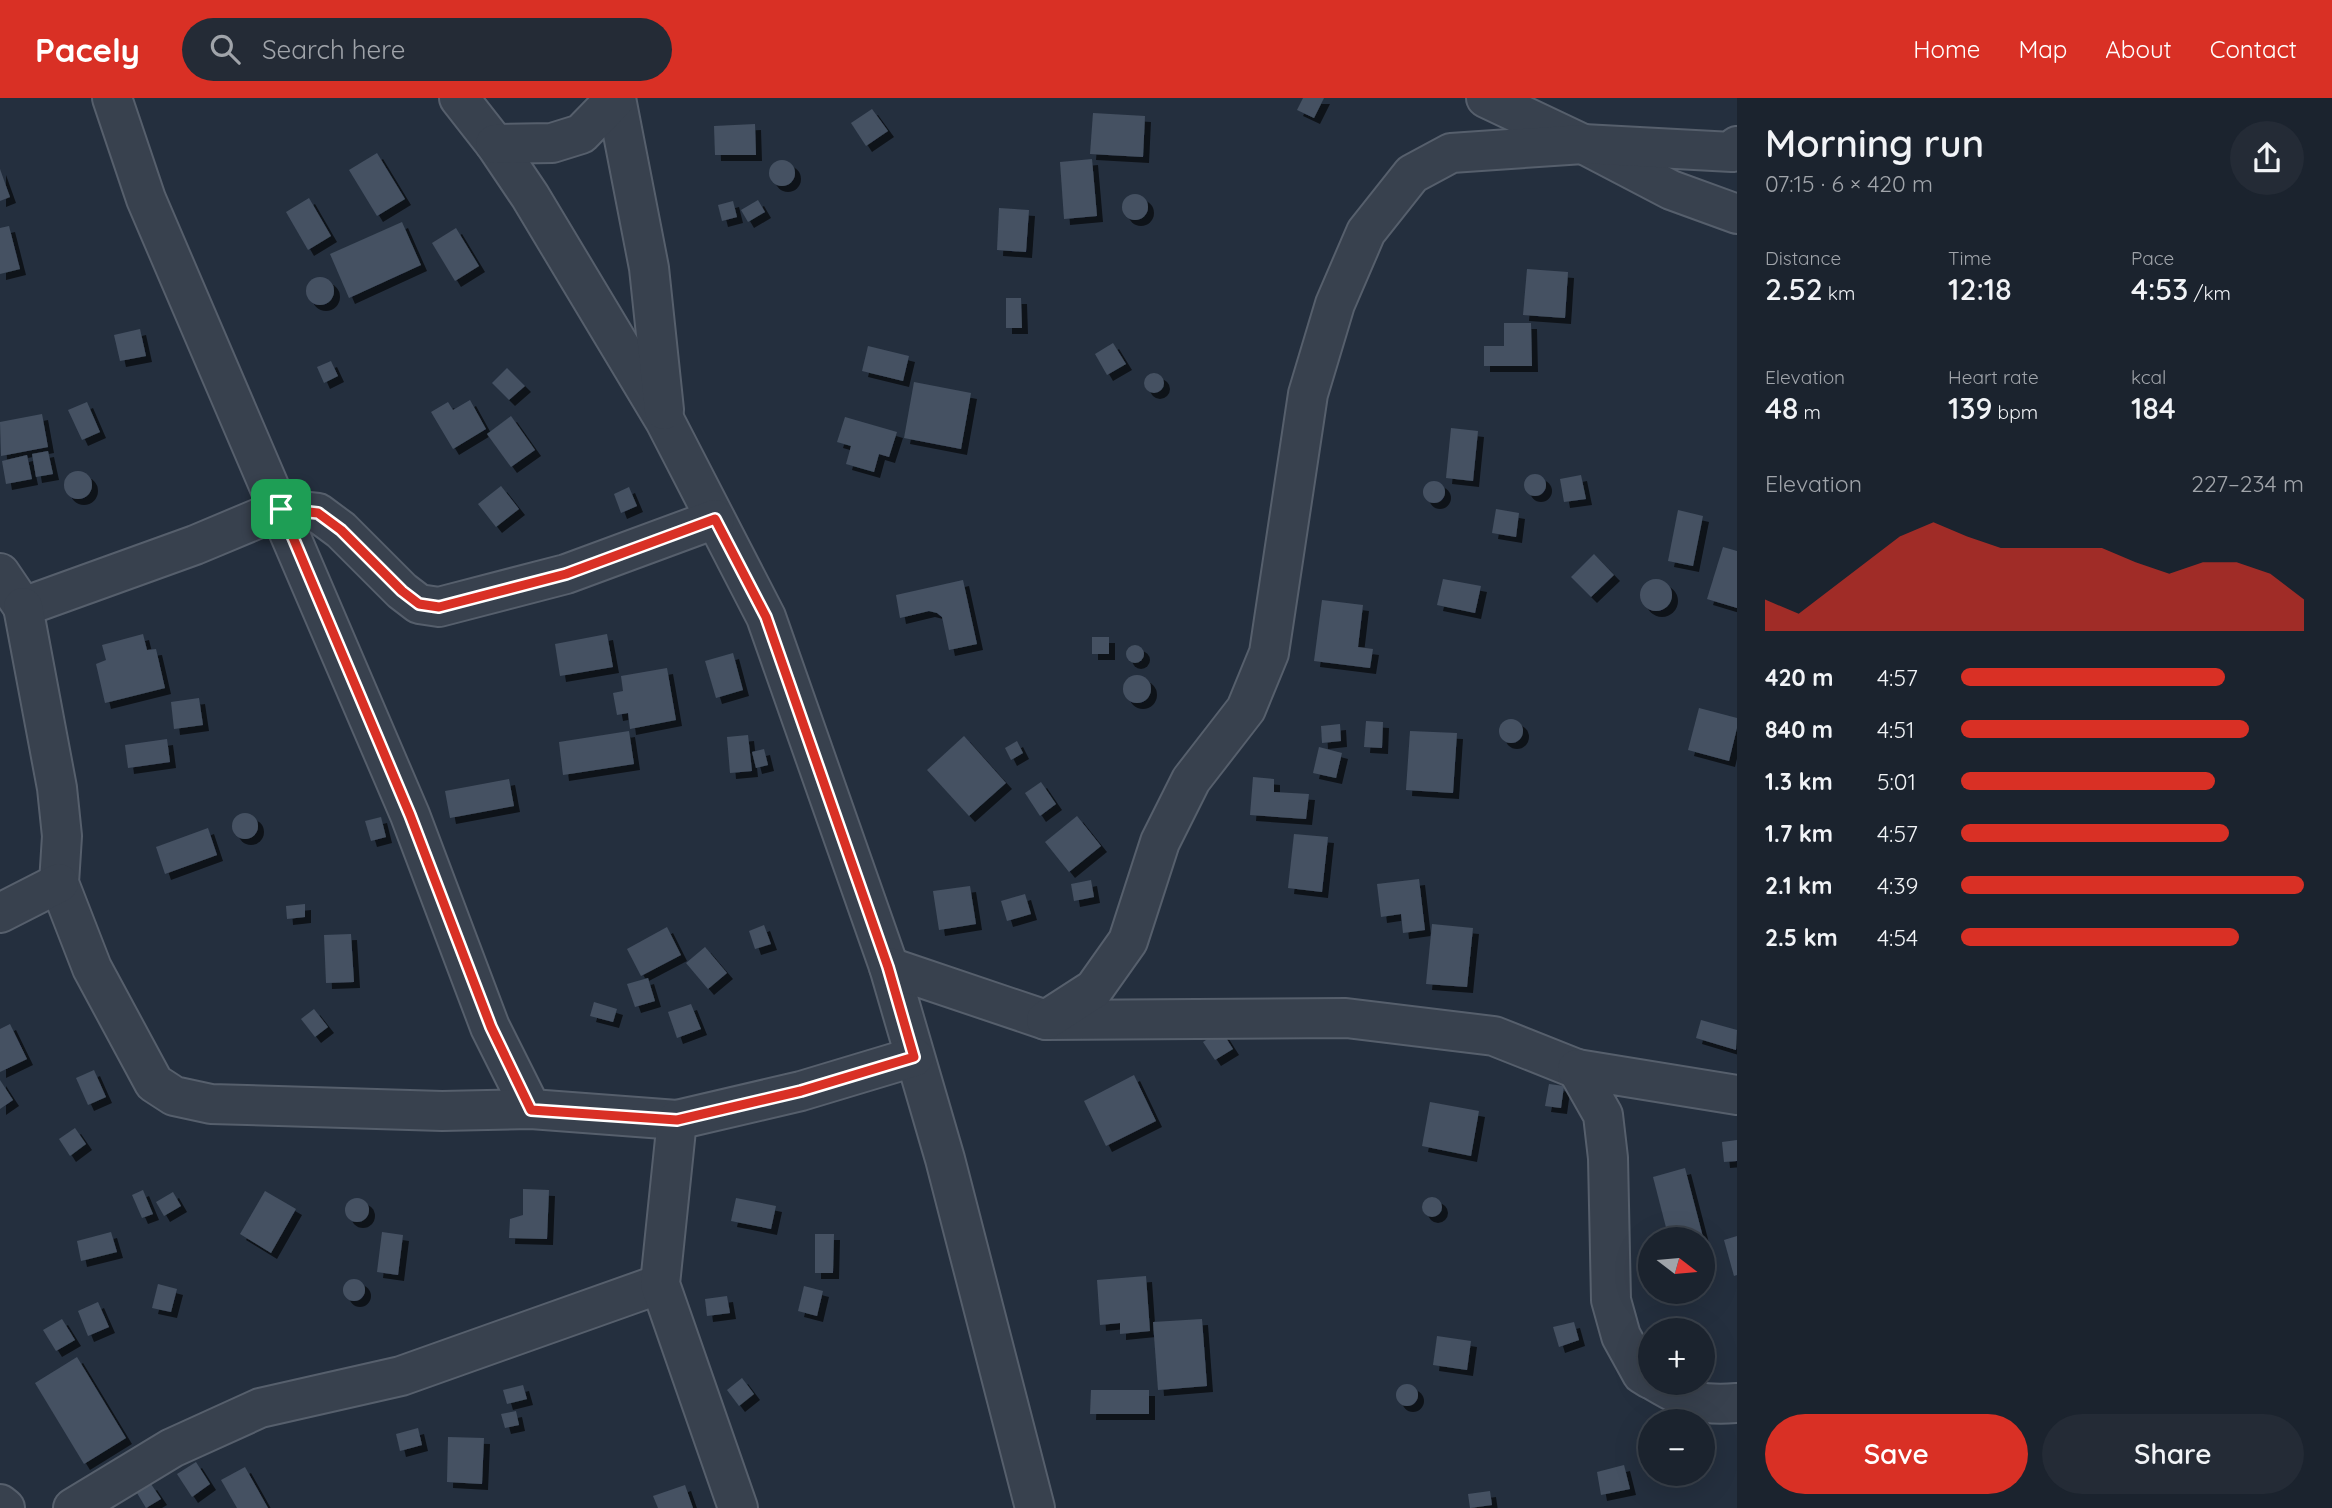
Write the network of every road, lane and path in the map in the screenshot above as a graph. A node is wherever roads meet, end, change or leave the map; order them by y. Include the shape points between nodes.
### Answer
1 (111, 98) edge
2 (459, 98) edge
3 (1486, 98) edge
4 (495, 144) junction
5 (1583, 144) junction
6 (1737, 146) edge
7 (1737, 214) edge
8 (666, 421) junction
9 (281, 509) junction
10 (715, 519) junction
11 (0, 573) edge
12 (23, 607) junction
13 (59, 883) junction
14 (0, 912) edge
15 (888, 967) junction
16 (1046, 1020) junction
17 (914, 1057) junction
18 (1577, 1069) junction
19 (1737, 1095) edge
20 (531, 1110) junction
21 (677, 1120) junction
22 (660, 1284) junction
23 (1638, 1367) edge
24 (1678, 1395) edge
25 (1737, 1403) edge
26 (0, 1504) edge
27 (5, 1508) edge
28 (73, 1508) edge
29 (738, 1508) edge
30 (1035, 1508) edge

1 - 9 street via 146,199
2 - 4 street
3 - 5 street
4 - 8 street
4 - 8 street via 552,143 581,134 616,98 649,268
5 - 6 street via 1731,152
5 - 7 street via 1671,190
5 - 16 street via 1451,153 1412,174 1366,232 1335,304 1308,394 1269,653 1246,709 1191,780 1160,842 1128,941 1094,989
8 - 10 street
9 - 10 street via 318,513 402,591 419,604 439,607 566,574
9 - 12 street
9 - 20 street via 410,815 491,1027
10 - 15 street via 766,617
11 - 12 street
12 - 13 street via 57,788 62,836
13 - 14 street
13 - 20 street via 92,968 154,1083 174,1096 211,1104
15 - 16 street
15 - 17 street
16 - 18 street via 1346,1018 1494,1036
17 - 21 street via 801,1091
17 - 30 street via 945,1159
18 - 19 street
18 - 23 street via 1604,1115 1611,1300 1621,1336
20 - 21 street
21 - 22 street
22 - 28 street via 401,1376 260,1408 172,1448
22 - 29 street
24 - 25 street via 1716,1405
26 - 27 street

